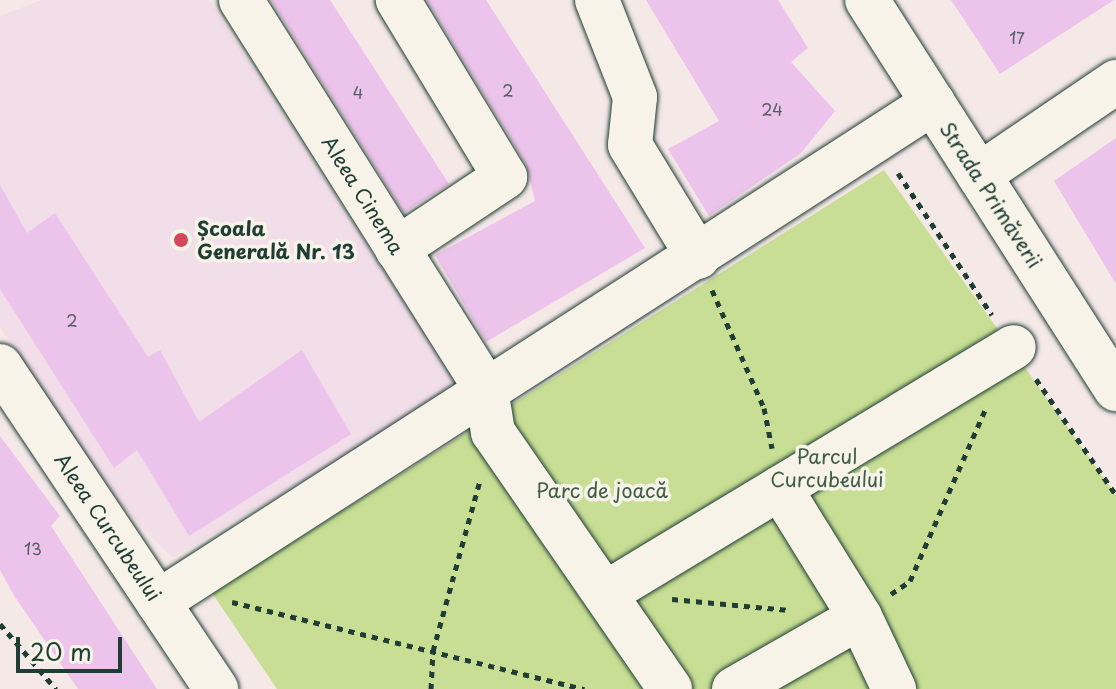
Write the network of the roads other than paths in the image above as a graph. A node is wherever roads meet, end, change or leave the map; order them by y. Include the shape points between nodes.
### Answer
1 (241, 0) edge
2 (398, 0) edge
3 (597, 0) edge
4 (867, 0) edge
5 (1116, 82) edge
6 (933, 103) junction
7 (979, 175) junction
8 (397, 249) junction
9 (698, 257) junction
10 (1013, 347) road end
11 (0, 366) edge
12 (486, 389) junction
13 (1116, 389) edge
14 (780, 488) junction
15 (606, 593) junction
16 (158, 602) junction
17 (860, 617) junction
18 (216, 689) edge
19 (670, 689) edge
20 (734, 689) edge
21 (894, 689) edge

1 - 8 street, Aleea Cinema
2 - 8 street via 505,177
3 - 9 street via 635,97 630,145
4 - 6 street, Strada Primăverii
5 - 7 street
6 - 7 street, Strada Primăverii
6 - 9 street
7 - 13 street, Strada Primăverii
8 - 12 street, Aleea Cinema
9 - 12 street
10 - 14 street
11 - 16 street, Aleea Curcubeului
12 - 15 street via 493,432
12 - 16 street
14 - 15 street
14 - 17 street
15 - 19 street
16 - 18 street, Aleea Curcubeului
17 - 20 street
17 - 21 street

